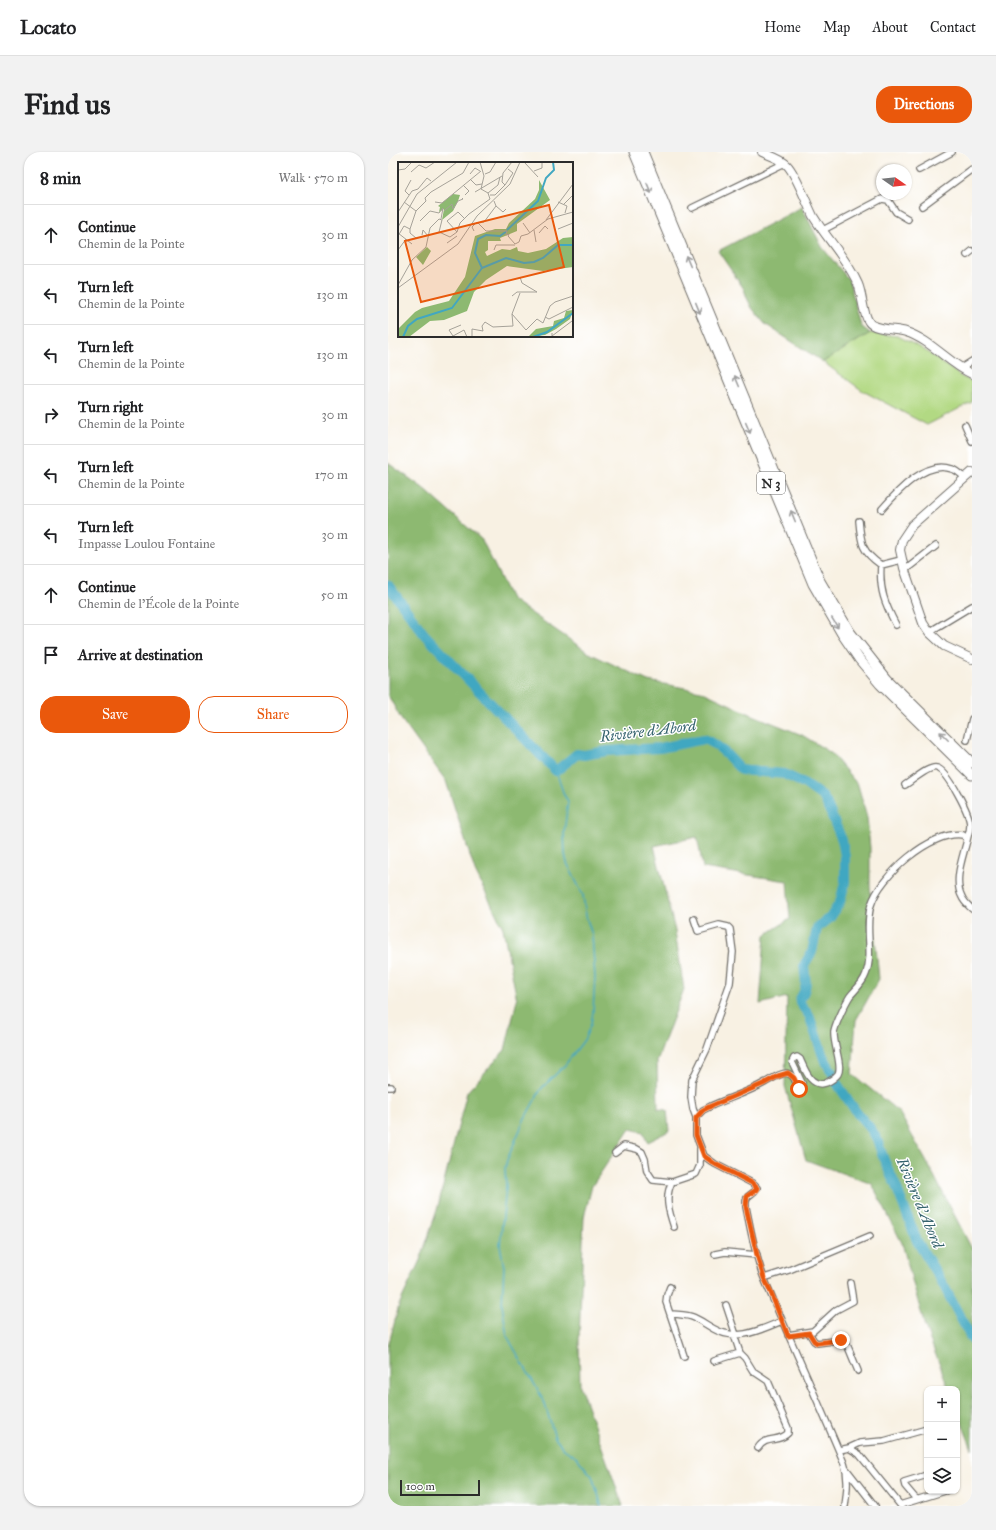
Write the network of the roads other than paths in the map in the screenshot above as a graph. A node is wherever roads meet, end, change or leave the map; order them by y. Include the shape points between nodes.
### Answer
1 (634, 152) edge
2 (642, 152) edge
3 (762, 152) edge
4 (952, 152) edge
5 (785, 163) junction
6 (972, 169) edge
7 (919, 170) dead end
8 (922, 206) dead end
9 (692, 208) dead end
10 (908, 218) dead end
11 (823, 230) junction
12 (972, 251) edge
13 (966, 255) dead end
14 (972, 361) edge
15 (968, 371) edge
16 (965, 425) dead end
17 (972, 441) edge
18 (972, 472) edge
19 (965, 478) junction
20 (882, 509) dead end
21 (859, 521) dead end
22 (936, 546) dead end
23 (901, 560) junction
24 (881, 566) junction
25 (905, 570) junction
26 (972, 606) edge
27 (896, 625) dead end
28 (928, 632) junction
29 (972, 659) edge
30 (972, 719) edge
31 (967, 740) dead end
32 (972, 763) edge
33 (972, 775) edge
34 (905, 785) dead end
35 (966, 839) junction
36 (972, 909) edge
37 (694, 919) dead end
38 (696, 1118) junction
39 (700, 1147) junction
40 (615, 1154) dead end
41 (672, 1182) junction
42 (674, 1227) dead end
43 (870, 1236) dead end
44 (714, 1254) dead end
45 (757, 1255) junction
46 (764, 1278) junction
47 (850, 1283) dead end
48 (670, 1287) dead end
49 (726, 1305) dead end
50 (672, 1314) junction
51 (782, 1321) junction
52 (809, 1333) junction
53 (735, 1335) junction
54 (788, 1336) junction
55 (740, 1353) junction
56 (684, 1356) dead end
57 (714, 1361) dead end
58 (858, 1371) dead end
59 (924, 1430) edge
60 (758, 1448) dead end
61 (849, 1448) junction
62 (839, 1450) junction
63 (847, 1470) junction
64 (924, 1476) edge
65 (934, 1494) edge
66 (916, 1499) junction
67 (845, 1506) edge
68 (875, 1506) edge
69 (900, 1506) edge

1 -> 33 highway, N 3 via 813,584 826,609 859,659 880,684
32 -> 2 highway, N 3 via 882,673 850,632 820,581
3 - 5 main road
4 - 7 street
5 - 9 street
5 - 11 main road
6 - 8 street
10 - 11 street via 896,212 888,200 882,199
11 - 15 main road via 854,276 871,325 918,337
12 - 13 street
14 - 15 street
16 - 17 street
18 - 19 main road
19 - 20 street via 952,468 926,471 899,490
19 - 23 main road via 912,525 902,540
21 - 24 street via 864,550
22 - 25 street
23 - 24 street
23 - 25 main road
24 - 27 street via 882,596
25 - 28 main road
26 - 28 street
28 - 29 main road via 944,646
30 - 31 street
34 - 35 street via 930,768 937,767 943,771 963,803 969,818 970,826
35 - 36 street via 959,875 959,890 962,899
35 - 38 street via 963,835 951,835 923,846 892,873 876,894 871,906 866,974 863,982 845,1005 834,1033 840,1067 835,1078 817,1084 813,1082 797,1057 792,1062 802,1083 802,1090 797,1087 791,1074 782,1074 703,1110
37 - 38 street via 698,931 719,925 728,927 733,952 730,983 707,1048 692,1080 691,1097
38 - 39 street via 696,1135
39 - 41 street via 700,1165 696,1174
39 - 45 street via 709,1160 757,1188 746,1199
40 - 41 street via 624,1146 637,1149 644,1155 647,1171 653,1180
41 - 42 street via 668,1193 668,1211
43 - 46 street
44 - 45 street via 725,1252
45 - 46 street
46 - 51 street
47 - 52 street via 853,1301 836,1310
48 - 50 street via 666,1302
49 - 53 street
50 - 53 street via 695,1316 715,1330
50 - 56 street
51 - 53 street via 752,1333
51 - 54 street
52 - 54 street
52 - 58 street via 817,1343 841,1340 846,1342
53 - 55 street
54 - 62 street
55 - 57 street
55 - 60 street via 753,1371 768,1381 788,1428 786,1436 765,1441
59 - 61 street via 884,1441 860,1443
61 - 62 street
61 - 69 street via 859,1454
62 - 63 street
63 - 67 street via 848,1489
63 - 68 street
64 - 66 street via 904,1482
65 - 66 street
66 - 69 street

